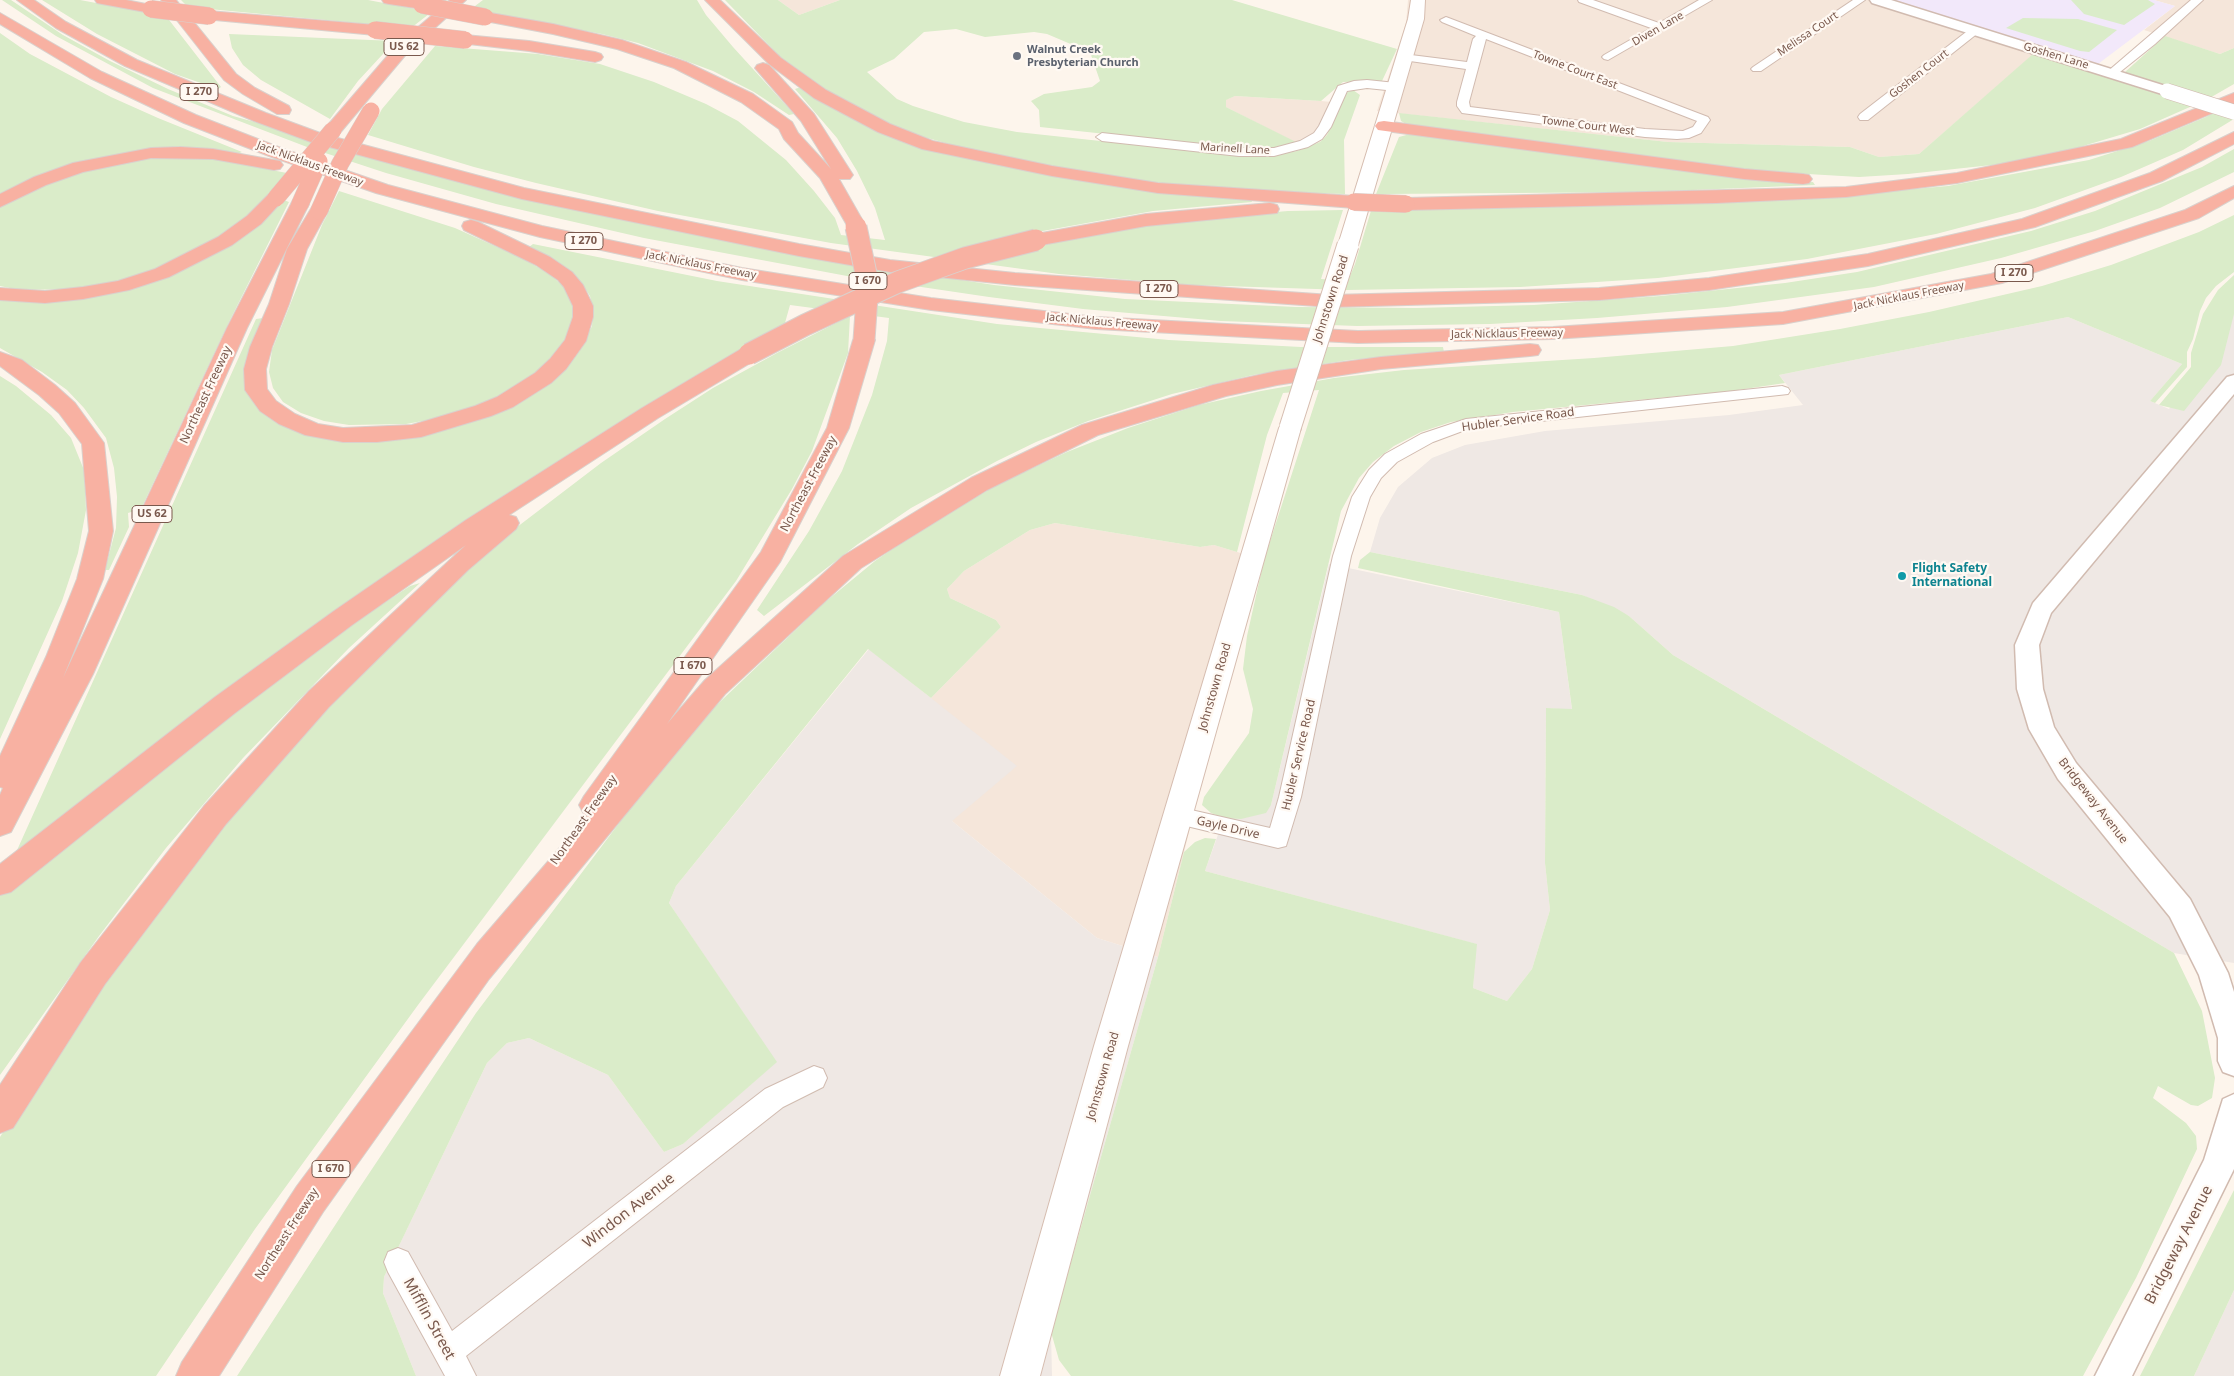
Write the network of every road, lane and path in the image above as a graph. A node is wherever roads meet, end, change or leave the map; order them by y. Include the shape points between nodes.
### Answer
1 (24, 0) edge
2 (102, 0) edge
3 (168, 0) edge
4 (389, 0) edge
5 (460, 0) edge
6 (477, 0) edge
7 (707, 0) edge
8 (712, 0) edge
9 (1418, 0) edge
10 (1583, 0) edge
11 (1707, 0) edge
12 (1860, 0) edge
13 (1877, 0) edge
14 (2198, 0) edge
15 (0, 18) edge
16 (1446, 20) dead end
17 (1660, 27) junction
18 (1974, 31) junction
19 (1485, 36) junction
20 (421, 54) dead end
21 (1403, 57) junction
22 (1608, 57) dead end
23 (610, 60) dead end
24 (1472, 66) junction
25 (637, 67) dead end
26 (1757, 68) dead end
27 (2111, 74) junction
28 (1396, 87) junction
29 (383, 97) dead end
30 (2234, 98) edge
31 (2234, 112) edge
32 (1864, 117) dead end
33 (1704, 120) joint
34 (1384, 126) junction
35 (333, 130) junction
36 (790, 135) junction
37 (1102, 137) dead end
38 (2234, 138) edge
39 (387, 156) junction
40 (347, 178) junction
41 (1957, 178) junction
42 (382, 189) junction
43 (2234, 191) edge
44 (0, 201) edge
45 (1315, 202) junction
46 (309, 208) junction
47 (855, 223) junction
48 (0, 294) edge
49 (1783, 318) junction
50 (0, 358) edge
51 (2234, 381) edge
52 (1782, 391) dead end
53 (588, 453) junction
54 (0, 789) edge
55 (1178, 816) junction
56 (0, 823) edge
57 (1278, 839) joint
58 (0, 882) edge
59 (477, 968) junction
60 (2234, 1061) edge
61 (814, 1078) dead end
62 (2234, 1110) edge
63 (0, 1116) edge
64 (398, 1262) dead end
65 (455, 1364) edge
66 (196, 1376) edge
67 (1020, 1376) edge
68 (2113, 1376) edge

1 - 39 highway, I 270 via 97,46 162,78 318,138
2 - 23 highway, bridge via 209,16 529,46
3 - 39 highway via 222,69 238,84 293,115
4 - 36 highway, bridge via 592,37 630,47 680,65 747,98 786,126
5 - 35 highway, Northeast Freeway / US 62 via 402,49
6 - 20 highway
7 - 47 highway via 725,28 808,118 856,195
8 - 45 highway via 775,61 820,94 884,128 928,145 1042,170 1158,188
9 - 21 main road, Johnstown Road via 1416,19
10 - 17 street
11 - 17 street, Diven Lane
12 - 26 street, Melissa Court
13 - 18 street, Goshen Lane
14 - 27 street
15 - 40 highway, Jack Nicklaus Freeway / I 270 via 96,74 190,119
16 - 19 street, Towne Court East
17 - 22 street, Diven Lane
18 - 27 street, Goshen Lane
18 - 32 street, Goshen Court
19 - 24 street via 1479,40
19 - 33 street, Towne Court East
21 - 24 street
21 - 28 main road, Johnstown Road
24 - 33 street, Towne Court West via 1463,102 1466,110 1677,135 1698,130
25 - 36 highway via 686,82
27 - 31 street, Goshen Lane, bridge
28 - 34 main road, Johnstown Road
28 - 37 street, Marinell Lane via 1360,85 1342,89 1318,136 1304,144 1274,152 1239,152
29 - 46 highway, bridge
30 - 41 highway via 2126,143
34 - 41 highway via 1753,175 1828,181
34 - 55 main road, Johnstown Road, bridge via 1290,428
35 - 46 highway, Northeast Freeway / US 62, bridge
35 - 48 highway, bridge via 254,220 197,257 122,286 45,297
36 - 47 highway via 828,176
38 - 39 highway, I 270 via 2156,177 2028,223 1868,260 1710,284 1599,294 1331,301 1015,279 890,266 522,193
40 - 42 highway, Jack Nicklaus Freeway / I 270
40 - 44 highway via 213,154 151,153 79,167 40,181
41 - 45 highway, bridge via 1846,192 1697,198 1406,204
42 - 46 highway via 480,230 543,261 565,276 579,295 583,317 575,341 558,364 505,402 413,432 343,435 313,430 286,419 268,406 256,390 254,369
42 - 49 highway, Jack Nicklaus Freeway / I 270 via 540,231 742,274 931,304 1096,323 1358,337 1553,333
43 - 49 highway, Jack Nicklaus Freeway / I 270 via 2192,214 1995,279
45 - 53 highway, bridge via 1146,220 1036,240 965,258 898,282 805,325 749,354
46 - 56 highway, Northeast Freeway / US 62 via 237,328 79,674
47 - 59 highway, Northeast Freeway / I 670, bridge via 868,283 864,340 838,428 771,556
49 - 59 highway via 1605,344 1381,363 1277,378 1220,390 1090,430 979,484 852,562 715,687
50 - 54 highway via 14,365 67,408 93,444 101,531 90,579
51 - 60 street, Bridgeway Avenue via 2041,610 2028,646 2030,689 2042,729 2067,772 2180,908 2213,973 2233,1038
52 - 57 street, Hubler Service Road via 1466,424 1427,438 1391,458 1375,474 1360,497 1342,556 1290,798
53 - 58 highway via 475,526 343,618 92,808
53 - 63 highway via 459,564 319,698 215,814 93,973
55 - 57 street, Gayle Drive
55 - 67 main road, Johnstown Road
59 - 66 highway, Northeast Freeway / I 670 via 310,1199
61 - 65 street, Windon Avenue via 774,1098
62 - 68 street, Bridgeway Avenue via 2219,1165
64 - 65 street, Mifflin Street

